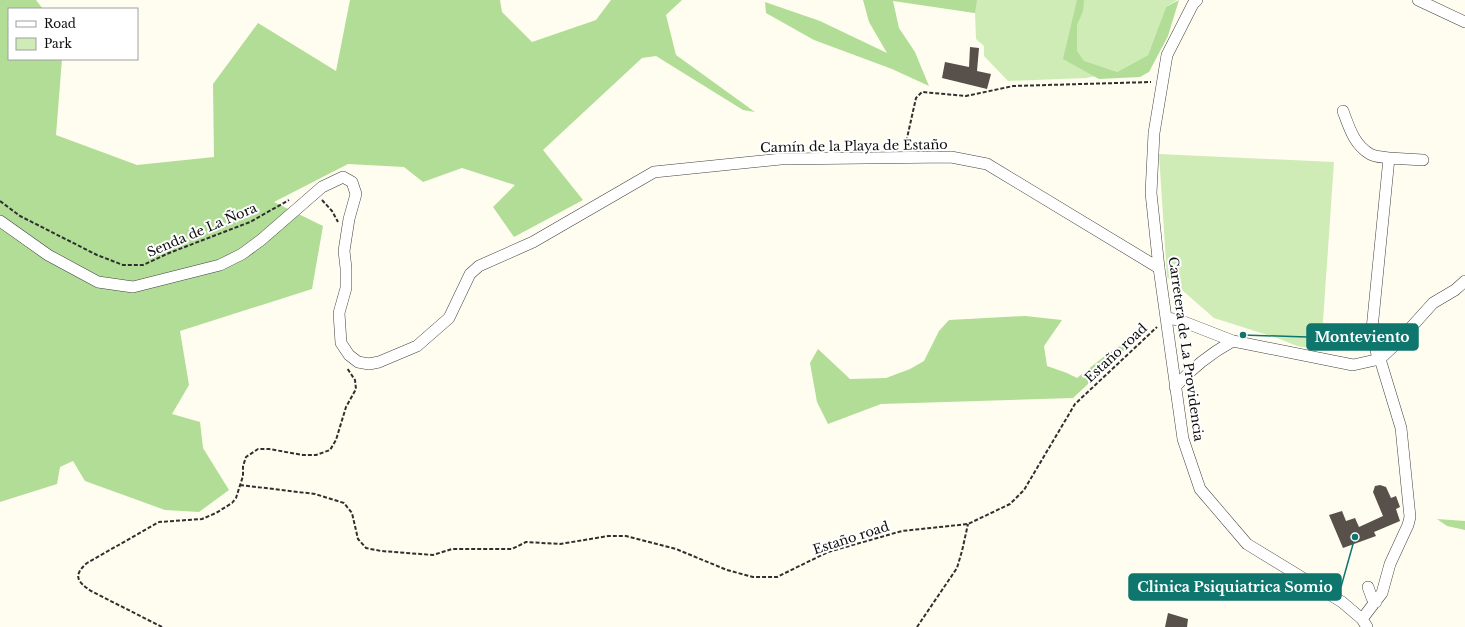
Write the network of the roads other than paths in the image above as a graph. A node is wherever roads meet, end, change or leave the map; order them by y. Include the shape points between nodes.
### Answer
1 (1197, 0) edge
2 (1418, 0) edge
3 (1465, 22) edge
4 (1343, 111) dead end
5 (1389, 158) junction
6 (1424, 160) dead end
7 (0, 221) edge
8 (1159, 268) junction
9 (1465, 281) edge
10 (1167, 318) junction
11 (1233, 341) junction
12 (1379, 359) junction
13 (1176, 388) junction
14 (1368, 587) dead end
15 (1376, 602) junction
16 (1365, 623) edge

1 - 8 street, Carretera de La Providencia via 1167,55 1154,133 1151,193
2 - 3 street
4 - 5 street via 1359,146 1371,155
5 - 6 street
5 - 12 street via 1372,329
7 - 8 street, Camín de la Playa de Estaño via 48,255 98,282 133,288 220,265 242,254 322,187 343,177 352,182 356,194 344,251 346,288 339,313 341,342 348,355 358,362 370,364 418,346 449,318 470,274 479,266 534,242 654,172 781,159 951,157 987,164
8 - 10 street, Carretera de La Providencia
9 - 12 street via 1433,303
10 - 11 street via 1179,320
10 - 13 street, Carretera de La Providencia
11 - 12 street via 1353,366
11 - 13 street via 1216,350 1187,374
12 - 15 street via 1401,428 1410,517 1390,564 1382,593
13 - 16 street, Carretera de La Providencia via 1183,439 1200,489 1247,544 1342,602
14 - 15 street
15 - 16 street

